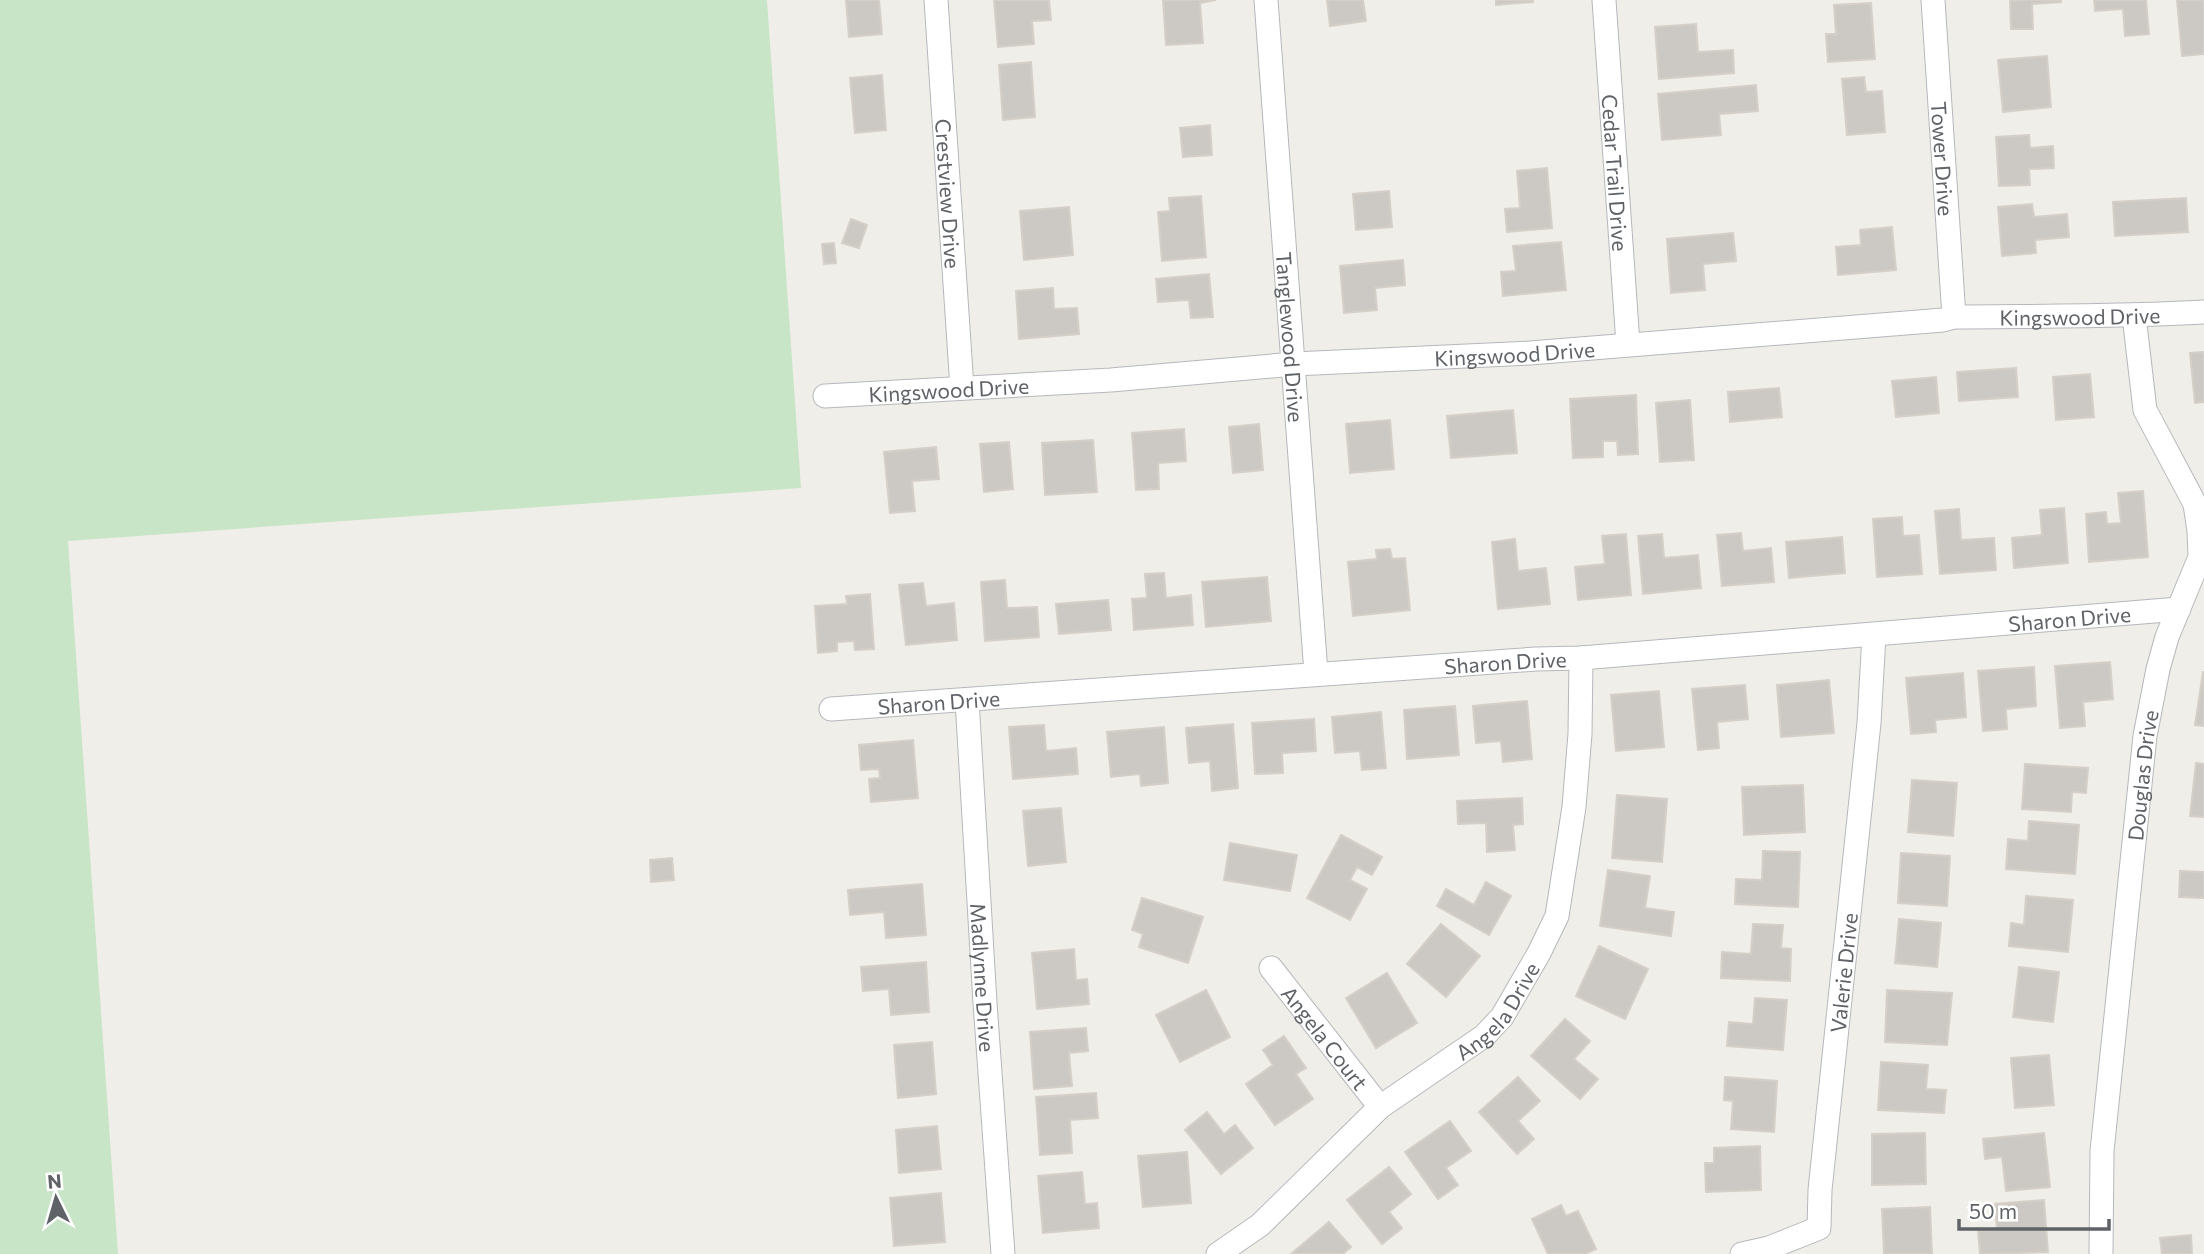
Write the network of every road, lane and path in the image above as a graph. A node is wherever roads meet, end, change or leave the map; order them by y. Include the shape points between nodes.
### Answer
1 (936, 0) edge
2 (1266, 0) edge
3 (1604, 0) edge
4 (1933, 0) edge
5 (2204, 312) edge
6 (2134, 316) junction
7 (1954, 317) junction
8 (1628, 344) junction
9 (1294, 364) junction
10 (962, 388) junction
11 (825, 396) dead end
12 (2179, 609) junction
13 (1874, 635) junction
14 (1581, 658) junction
15 (1316, 673) junction
16 (967, 700) junction
17 (831, 709) dead end
18 (1271, 968) dead end
19 (1380, 1107) junction
20 (1003, 1254) edge
21 (1218, 1254) edge
22 (1742, 1254) edge
23 (2101, 1254) edge

1 - 10 street, Crestview Drive
2 - 9 street, Tanglewood Drive
3 - 8 street, Cedar Trail Drive
4 - 7 street, Tower Drive
5 - 6 street, Kingswood Drive
6 - 7 street, Kingswood Drive
6 - 12 street, Douglas Drive via 2145,410 2195,504 2200,557
7 - 8 street, Kingswood Drive
8 - 9 street, Kingswood Drive
9 - 10 street, Kingswood Drive
9 - 15 street, Tanglewood Drive
10 - 11 street, Kingswood Drive
12 - 13 street, Sharon Drive
12 - 23 street, Douglas Drive via 2158,668 2145,736 2102,1150
13 - 14 street, Sharon Drive
13 - 22 street, Valerie Drive via 1819,1228
14 - 15 street, Sharon Drive
14 - 19 street, Angela Drive via 1574,807 1557,916 1502,1017 1484,1036
15 - 16 street, Sharon Drive
16 - 17 street, Sharon Drive
16 - 20 street, Madlynne Drive
18 - 19 street, Angela Court
19 - 21 street, Angela Drive via 1260,1225

